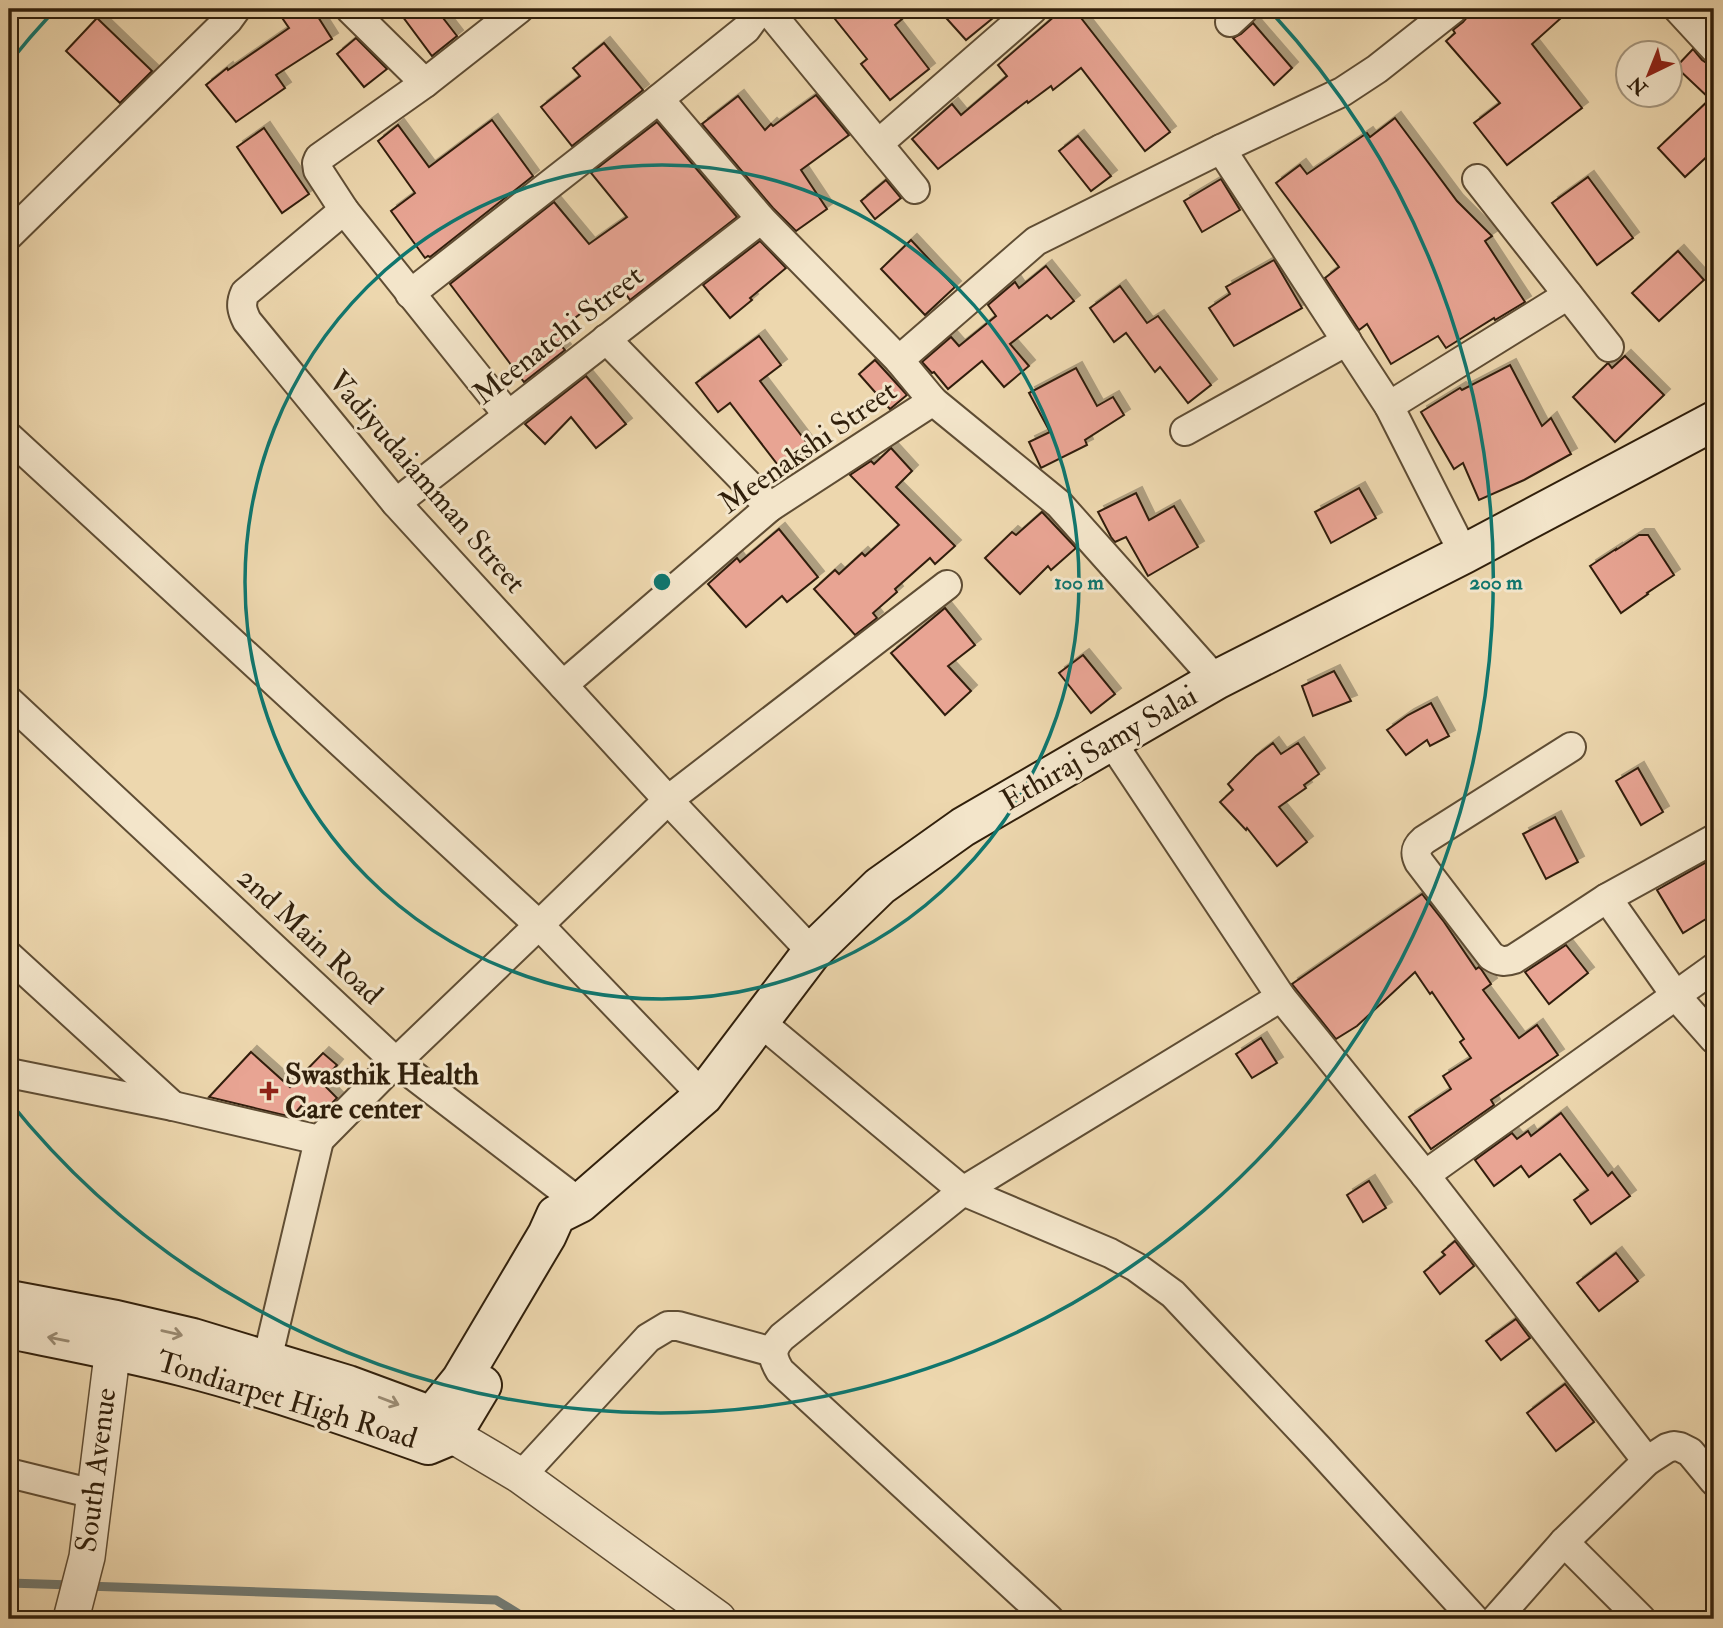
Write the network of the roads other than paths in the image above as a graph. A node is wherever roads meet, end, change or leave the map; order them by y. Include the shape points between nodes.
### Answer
1 (236, 9) edge
2 (350, 9) edge
3 (519, 9) edge
4 (755, 9) edge
5 (767, 9) edge
6 (1453, 9) edge
7 (1032, 10) edge
8 (1684, 11) edge
9 (1714, 48) edge
10 (425, 83) junction
11 (659, 99) junction
12 (878, 144) junction
13 (1222, 149) junction
14 (1477, 179) dead end
15 (915, 189) dead end
16 (344, 210) junction
17 (761, 219) junction
18 (9, 235) edge
19 (410, 293) junction
20 (1568, 295) junction
21 (606, 339) junction
22 (1347, 341) junction
23 (1609, 347) dead end
24 (899, 360) junction
25 (933, 401) junction
26 (1389, 406) junction
27 (508, 415) junction
28 (1714, 421) edge
29 (1185, 430) dead end
30 (9, 437) edge
31 (396, 503) junction
32 (770, 507) junction
33 (1464, 554) junction
34 (947, 585) dead end
35 (1216, 680) junction
36 (562, 685) junction
37 (9, 701) edge
38 (1111, 741) junction
39 (1571, 747) dead end
40 (668, 800) junction
41 (1714, 839) edge
42 (1607, 898) junction
43 (539, 925) junction
44 (812, 952) junction
45 (9, 956) edge
46 (1714, 968) edge
47 (1676, 996) junction
48 (1281, 997) junction
49 (759, 1021) junction
50 (1714, 1039) edge
51 (396, 1062) junction
52 (9, 1073) edge
53 (704, 1096) junction
54 (173, 1107) junction
55 (319, 1140) junction
56 (1425, 1175) junction
57 (962, 1191) junction
58 (580, 1203) junction
59 (9, 1300) edge
60 (9, 1329) edge
61 (114, 1335) junction
62 (773, 1352) junction
63 (267, 1360) junction
64 (442, 1425) junction
65 (1647, 1461) junction
66 (9, 1473) edge
67 (521, 1476) junction
68 (1714, 1481) edge
69 (94, 1494) junction
70 (1564, 1542) junction
71 (71, 1619) edge
72 (718, 1619) edge
73 (1049, 1619) edge
74 (1474, 1619) edge
75 (1496, 1619) edge
76 (1641, 1619) edge

1 - 18 street
2 - 10 street
3 - 10 street
4 - 11 street via 746,29
5 - 12 street
6 - 13 street via 1342,92
7 - 12 street
8 - 9 street
10 - 16 street via 319,158 318,170
11 - 17 street
11 - 19 street
12 - 15 street
13 - 22 street
13 - 24 street via 1036,241
14 - 20 street
16 - 19 street
16 - 31 street, Vadiyudaiamman Street via 245,293 243,312
17 - 21 street, Meenatchi Street
17 - 24 street
19 - 27 street
20 - 23 street
20 - 26 street
21 - 27 street, Meenatchi Street
21 - 32 street
22 - 26 street
22 - 29 street
24 - 25 street
25 - 32 street, Meenakshi Street
25 - 35 street via 1059,504
26 - 33 street
27 - 31 street, Meenatchi Street
28 - 33 main road, Ethiraj Samy Salai
30 - 43 street
31 - 36 street, Vadiyudaiamman Street
32 - 36 street, Meenakshi Street
33 - 35 main road, Ethiraj Samy Salai
34 - 40 street
35 - 38 main road, Ethiraj Samy Salai
36 - 40 street, Vadiyudaiamman Street
37 - 51 street, 2nd Main Road
38 - 44 main road, Ethiraj Samy Salai via 962,827 880,886
38 - 48 street
39 - 42 street via 1424,839 1416,855 1498,961 1514,958
40 - 43 street
40 - 44 street, Vadiyudaiamman Street
41 - 42 street
42 - 47 street
43 - 51 street
43 - 53 street
44 - 49 main road, Ethiraj Samy Salai
45 - 54 street
46 - 47 street
47 - 50 street
47 - 56 street
48 - 56 street
48 - 57 street
49 - 53 main road, Ethiraj Samy Salai
49 - 57 street
51 - 55 street
51 - 58 street, 2nd Main Road
52 - 54 street
53 - 58 main road, Ethiraj Samy Salai
54 - 55 street
55 - 63 street
56 - 65 street
57 - 62 street via 782,1337
57 - 74 street via 1110,1253 1173,1294
58 - 64 main road, Ethiraj Samy Salai via 556,1215 461,1380
59 - 61 main road, Tondiarpet High Road
61 -> 60 main road, Tondiarpet High Road
61 -> 63 main road, Tondiarpet High Road via 193,1338
61 - 64 main road, Tondiarpet High Road via 187,1367 428,1445
61 - 69 street, South Avenue
62 - 67 street via 668,1326 649,1338
62 - 73 street via 780,1371
63 -> 64 main road, Tondiarpet High Road via 348,1385
64 - 67 street, Tondiarpet High Road
65 - 68 street via 1667,1448 1680,1447 1690,1452
65 - 70 street
66 - 69 street
67 - 72 street, Tondiarpet High Road
69 - 71 street, South Avenue via 87,1557
70 - 75 street
70 - 76 street

